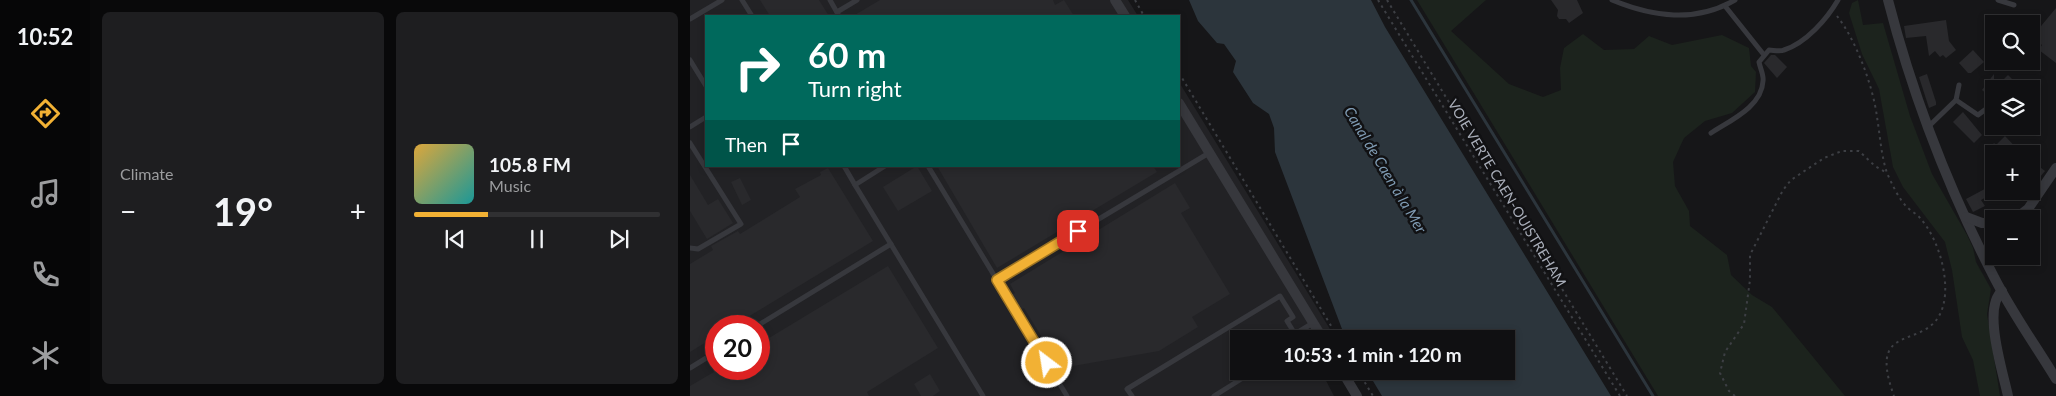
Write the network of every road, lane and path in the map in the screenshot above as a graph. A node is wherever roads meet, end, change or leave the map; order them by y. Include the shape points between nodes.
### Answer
1 (722, 0) edge
2 (742, 0) edge
3 (830, 0) edge
4 (857, 0) edge
5 (1116, 0) edge
6 (1134, 0) edge
7 (1378, 0) edge
8 (1387, 0) edge
9 (1612, 0) edge
10 (1735, 0) edge
11 (1838, 0) edge
12 (1888, 0) edge
13 (1998, 0) edge
14 (2014, 5) dead end
15 (1725, 6) junction
16 (1832, 10) junction
17 (838, 14) edge
18 (751, 15) edge
19 (1124, 15) edge
20 (1143, 15) edge
21 (690, 20) edge
22 (1764, 55) junction
23 (690, 60) edge
24 (1180, 75) edge
25 (705, 84) edge
26 (1960, 85) dead end
27 (1956, 100) junction
28 (1180, 105) edge
29 (1985, 110) edge
30 (705, 118) edge
31 (690, 127) edge
32 (1927, 128) junction
33 (1711, 133) dead end
34 (690, 142) edge
35 (1209, 153) junction
36 (705, 166) edge
37 (706, 167) edge
38 (845, 167) edge
39 (883, 167) edge
40 (929, 167) edge
41 (2056, 168) edge
42 (1887, 173) junction
43 (855, 185) junction
44 (2027, 210) edge
45 (1966, 217) junction
46 (1985, 222) edge
47 (891, 244) junction
48 (690, 248) edge
49 (997, 280) junction
50 (2002, 290) junction
51 (770, 318) edge
52 (1314, 323) junction
53 (1292, 330) edge
54 (1304, 330) edge
55 (1318, 330) edge
56 (1334, 330) edge
57 (705, 359) edge
58 (690, 368) edge
59 (2056, 379) edge
60 (1240, 380) edge
61 (1347, 380) edge
62 (1363, 380) edge
63 (984, 396) edge
64 (1067, 396) edge
65 (1132, 396) edge
66 (1214, 396) edge
67 (1357, 396) edge
68 (1373, 396) edge
69 (1620, 396) edge
70 (1628, 396) edge
71 (1735, 396) edge
72 (1894, 396) edge
73 (2008, 396) edge

1 - 21 lane
2 - 18 lane
3 - 17 lane
4 - 17 lane
5 - 19 street
6 - 20 path
7 - 69 path, VOIE VERTE CAEN-OUISTREHAM
8 - 70 path
9 - 15 lane via 1654,14 1678,17
10 - 15 lane
11 - 16 lane
12 - 32 street
13 - 14 lane
15 - 22 lane
16 - 22 lane via 1803,39 1783,51 1769,50
16 - 42 path via 1847,28 1870,86
22 - 33 lane via 1759,62 1763,81 1758,97 1748,109
23 - 25 lane
24 - 56 path
26 - 27 lane
27 - 29 lane via 1978,115
27 - 32 lane
28 - 35 street
30 - 31 lane
32 - 45 street
34 - 36 lane
35 - 49 lane
35 - 52 street
37 - 48 lane via 742,224 698,249
38 - 43 lane
39 - 43 lane
40 - 49 lane
41 - 44 street
42 - 71 path via 1859,151 1842,151 1824,158 1791,180 1783,190 1750,255 1744,324 1725,352 1721,366 1720,373
42 - 72 path via 1906,207 1920,218 1944,267 1945,297 1936,321 1924,332 1890,347 1885,360 1886,375
43 - 47 lane
45 - 46 street
45 - 50 street
47 - 51 lane
47 - 63 lane
49 - 64 lane
50 - 59 street
50 - 73 street via 1996,296 1992,316
52 - 54 lane
52 - 55 street
53 - 65 lane via 1287,321 1293,317 1280,296 1127,389
57 - 58 lane
60 - 66 lane
61 - 67 street
62 - 68 path

